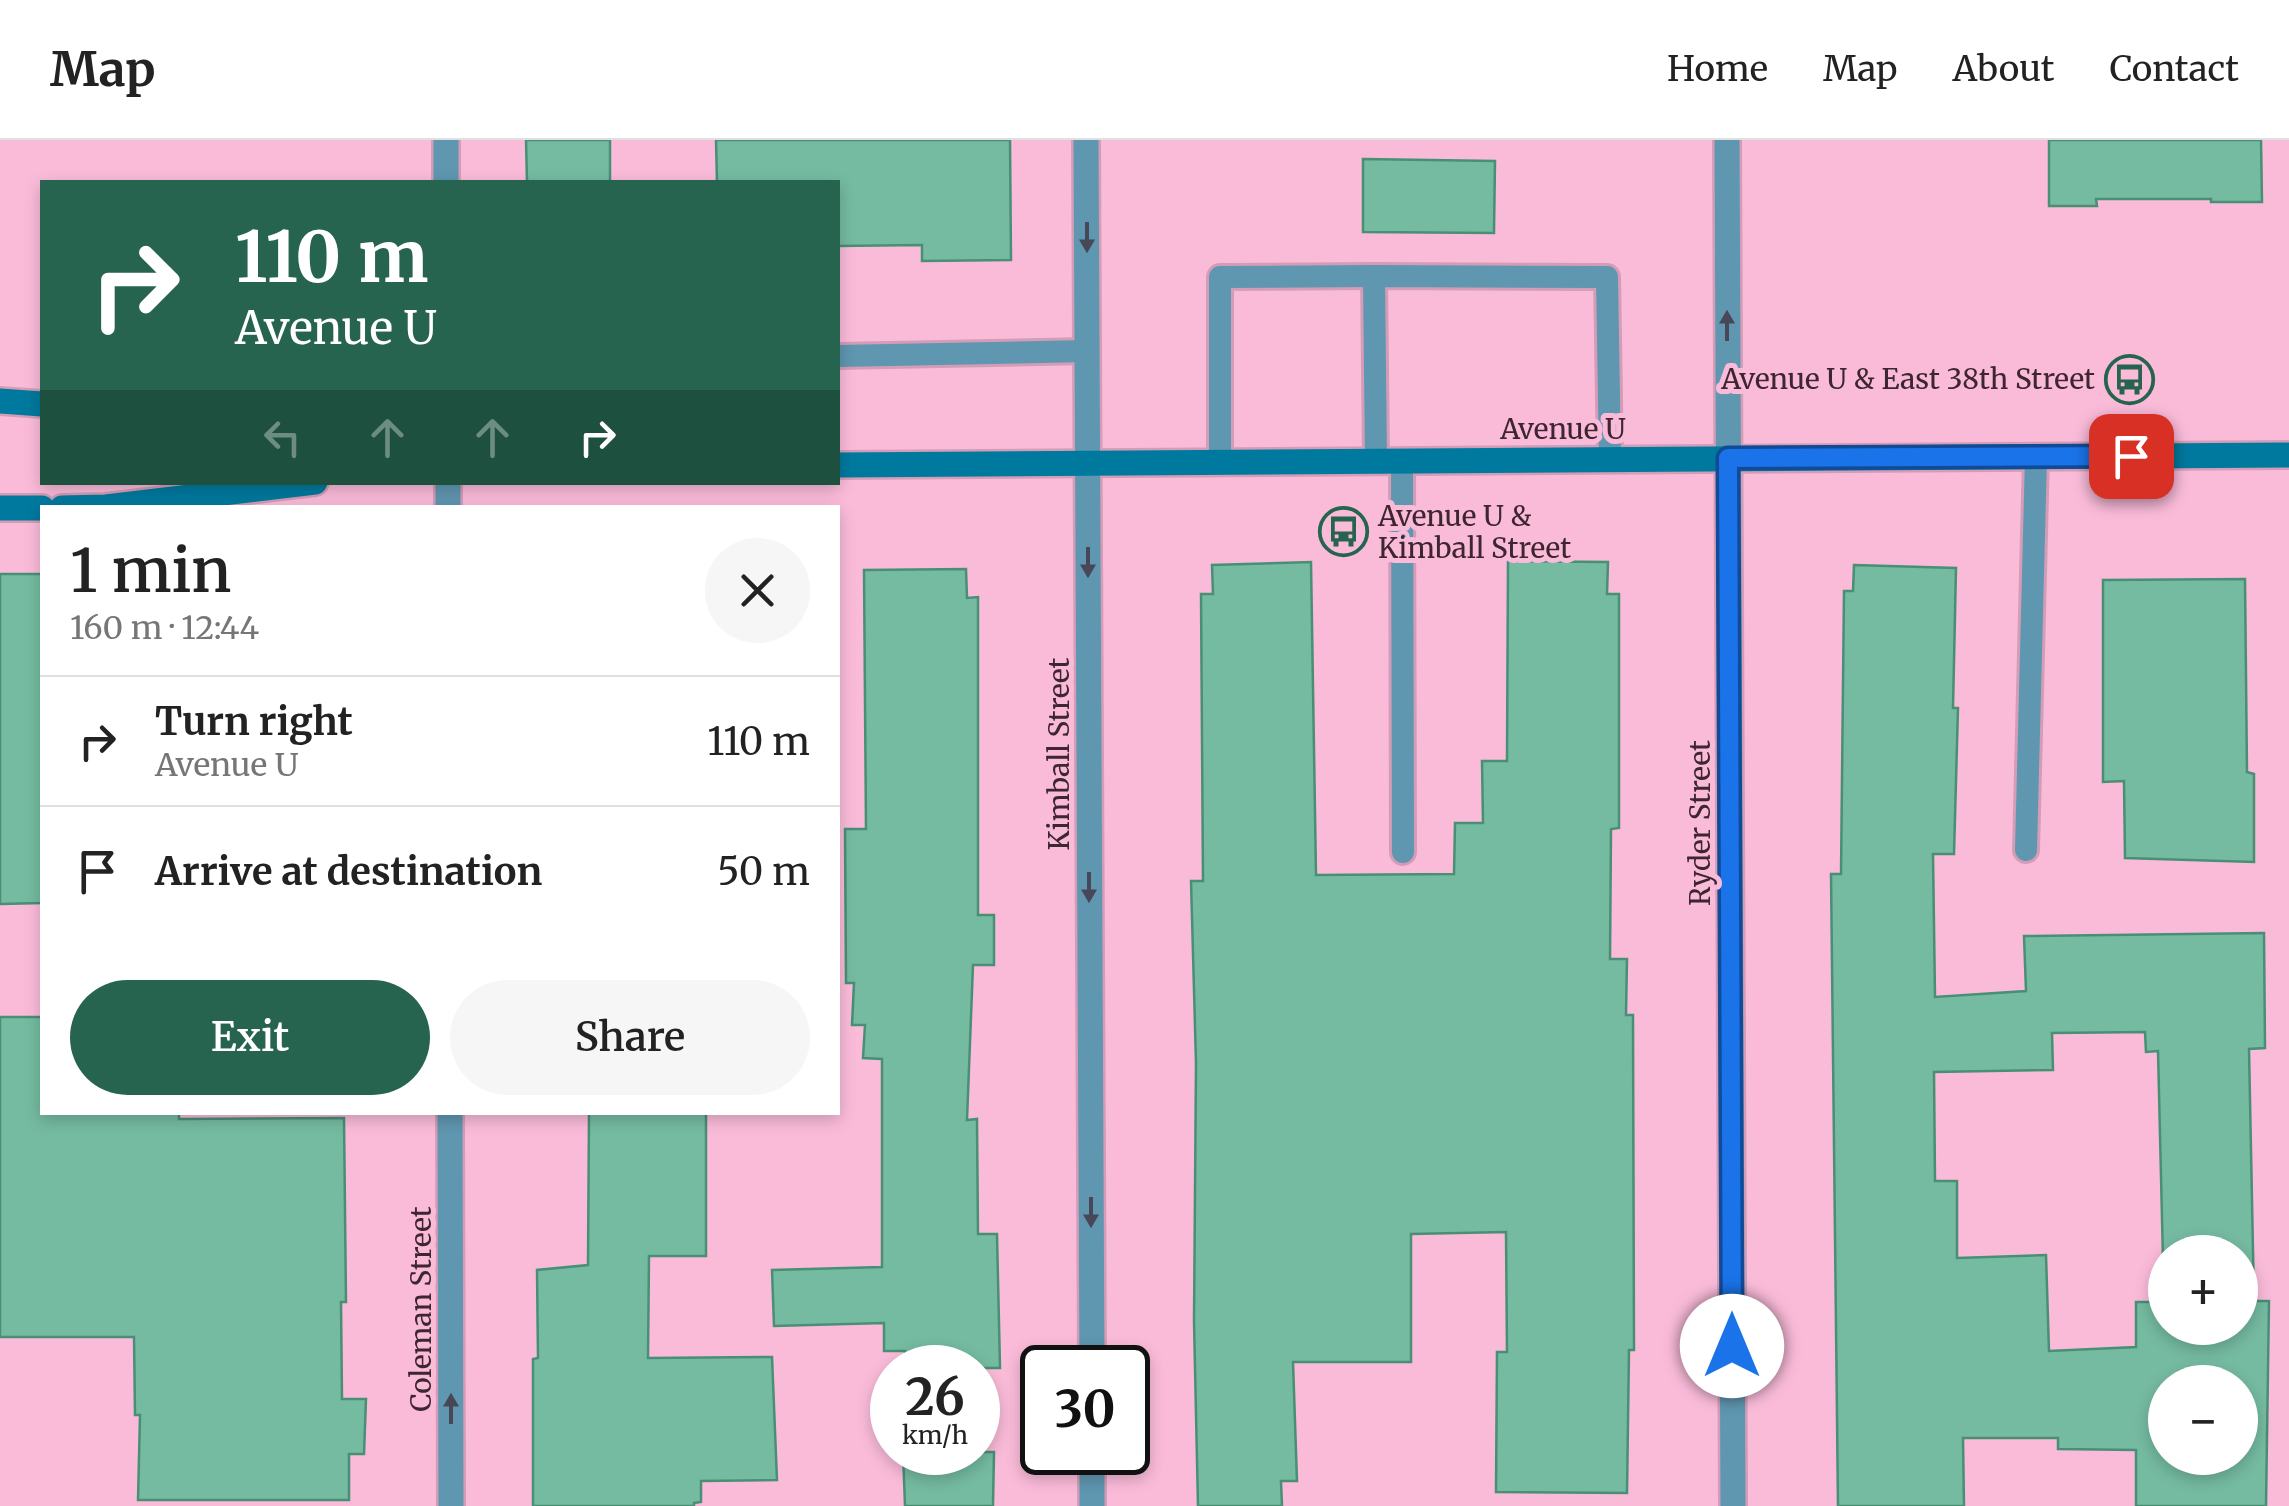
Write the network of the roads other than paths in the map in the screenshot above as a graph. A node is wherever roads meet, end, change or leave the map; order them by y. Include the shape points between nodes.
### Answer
1 (446, 140) edge
2 (1086, 140) edge
3 (1726, 140) edge
4 (446, 180) edge
5 (1374, 276) junction
6 (1087, 351) junction
7 (840, 356) edge
8 (0, 401) edge
9 (40, 404) edge
10 (2289, 455) edge
11 (2036, 456) junction
12 (1728, 458) junction
13 (1610, 459) junction
14 (1402, 460) junction
15 (1376, 461) junction
16 (1220, 462) junction
17 (1088, 463) junction
18 (840, 464) edge
19 (291, 485) edge
20 (123, 505) edge
21 (0, 508) edge
22 (40, 508) edge
23 (2026, 850) dead end
24 (1403, 852) dead end
25 (450, 1115) edge
26 (1092, 1345) edge
27 (1092, 1475) edge
28 (451, 1506) edge
29 (1092, 1506) edge
30 (1734, 1506) edge

1 - 4 street
2 -> 6 street, Kimball Street
12 -> 3 street, Ryder Street
5 - 13 lane via 1607,277
5 - 15 lane
5 - 16 lane via 1220,277
6 - 7 lane
6 - 17 street, Kimball Street
8 - 9 main road
10 - 11 main road, Avenue U
11 - 12 main road, Avenue U
11 - 23 lane
12 - 13 main road, Avenue U
12 - 30 street, Ryder Street
13 - 14 main road, Avenue U
14 - 15 main road, Avenue U
14 - 24 lane
15 - 16 main road, Avenue U
16 - 17 main road, Avenue U
17 - 18 main road, Avenue U
17 -> 26 street, Kimball Street
19 - 20 main road
21 - 22 main road
28 -> 25 street, Coleman Street
27 - 29 street

